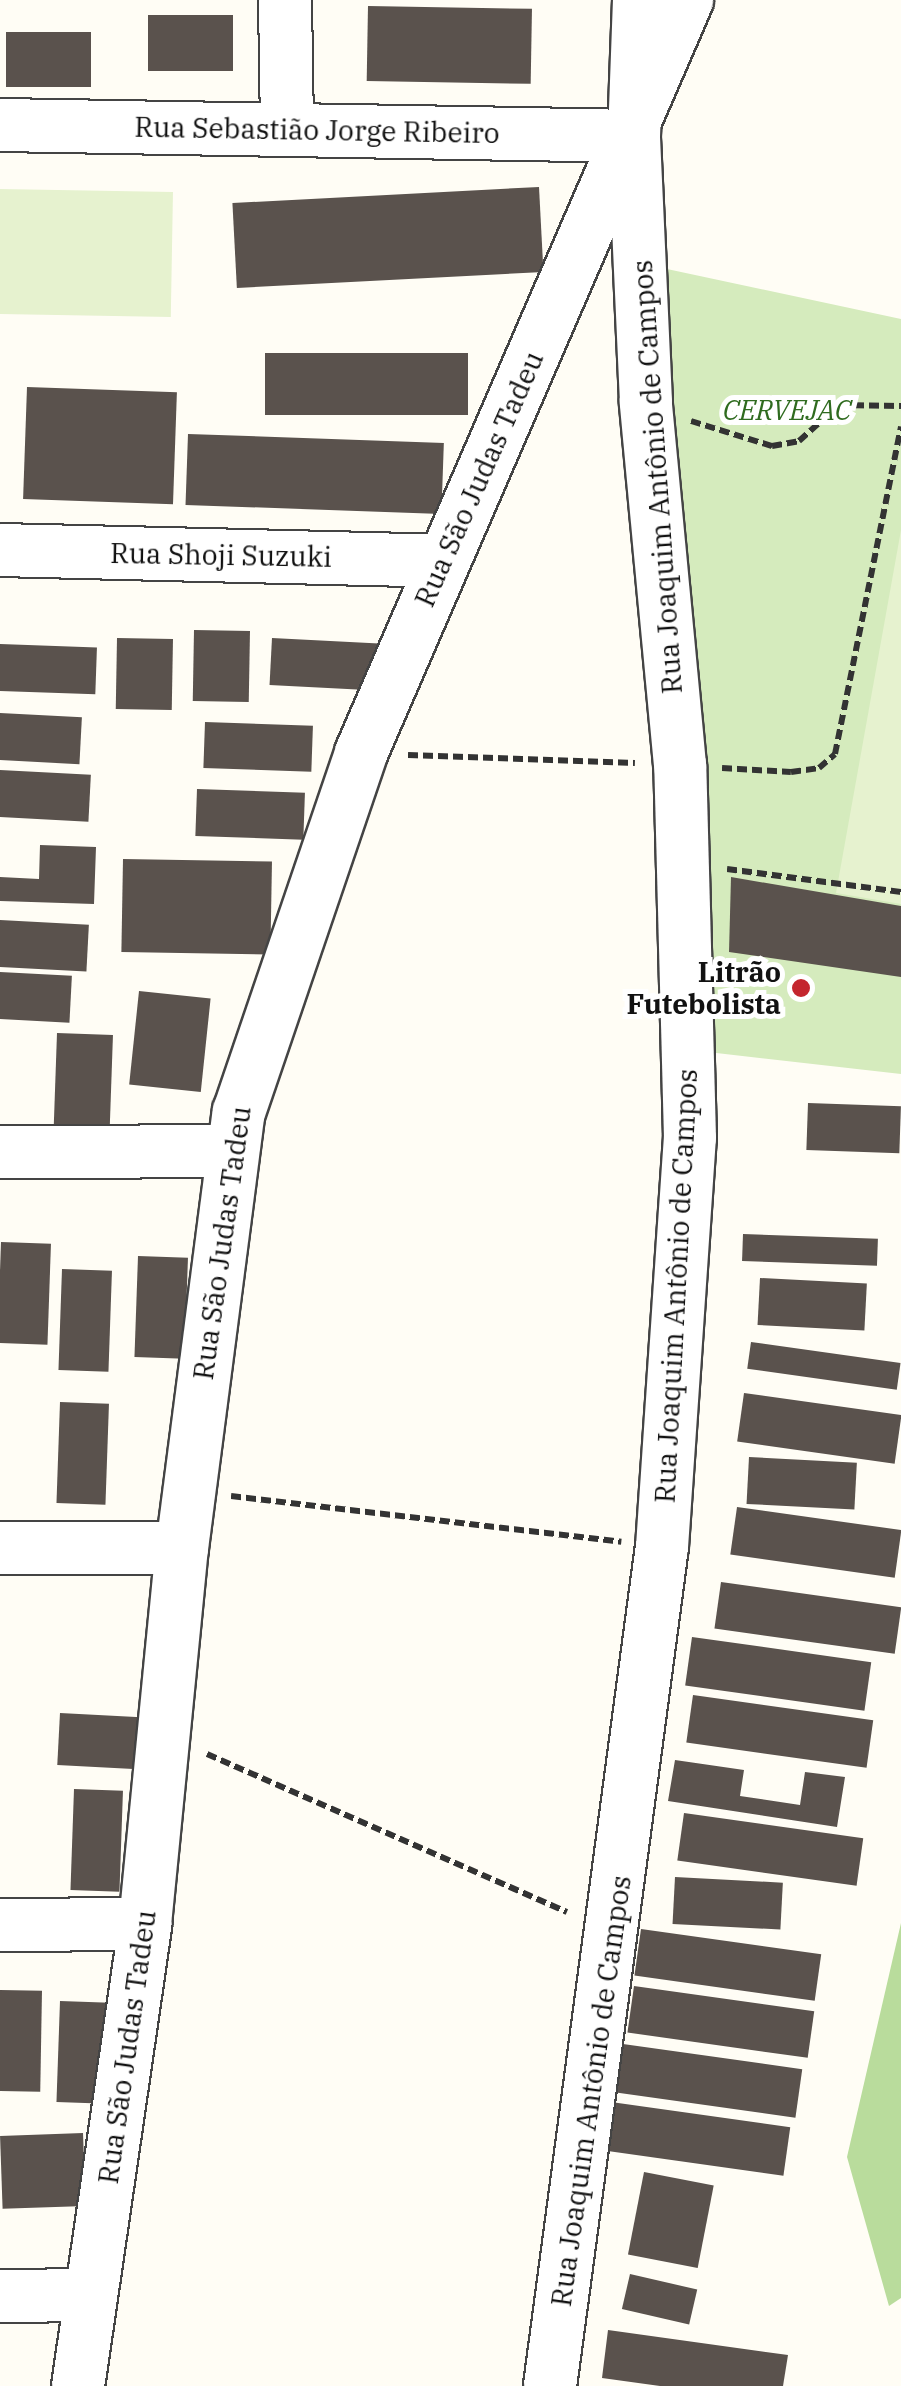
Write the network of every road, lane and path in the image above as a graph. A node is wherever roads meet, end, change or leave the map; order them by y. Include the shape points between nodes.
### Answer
1 (285, 0) edge
2 (638, 0) edge
3 (688, 0) edge
4 (0, 126) edge
5 (287, 128) junction
6 (634, 136) junction
7 (646, 402) junction
8 (901, 406) edge
9 (901, 427) edge
10 (0, 550) edge
11 (441, 561) junction
12 (362, 753) junction
13 (680, 765) junction
14 (681, 871) junction
15 (901, 892) edge
16 (230, 1151) junction
17 (0, 1152) edge
18 (188, 1492) junction
19 (662, 1547) junction
20 (0, 1548) edge
21 (182, 1548) junction
22 (165, 1735) junction
23 (145, 1924) junction
24 (0, 1925) edge
25 (614, 1932) junction
26 (91, 2294) junction
27 (0, 2296) edge
28 (78, 2386) edge
29 (550, 2386) edge

1 - 5 street
2 - 6 street, Rua Joaquim Antônio de Campos
3 - 6 street, Rua São Judas Tadeu
4 - 5 street, Rua Sebastião Jorge Ribeiro
5 - 6 street, Rua Sebastião Jorge Ribeiro
6 - 7 street, Rua Joaquim Antônio de Campos
6 - 11 street, Rua São Judas Tadeu
7 - 8 path via 731,438 772,446 800,442 840,405
7 - 13 street, Rua Joaquim Antônio de Campos
9 - 13 path via 835,754 818,768 791,772
10 - 11 street, Rua Shoji Suzuki
11 - 12 street, Rua São Judas Tadeu
12 - 13 path
12 - 16 street, Rua São Judas Tadeu via 257,1043
13 - 14 street, Rua Joaquim Antônio de Campos
14 - 15 path via 771,871
14 - 19 street, Rua Joaquim Antônio de Campos via 690,1138
16 - 17 street
16 - 18 street, Rua São Judas Tadeu
18 - 19 path
18 - 21 street, Rua São Judas Tadeu
19 - 25 street, Rua Joaquim Antônio de Campos
20 - 21 street
21 - 22 street, Rua São Judas Tadeu
22 - 23 street, Rua São Judas Tadeu
22 - 25 path
23 - 24 street
23 - 26 street, Rua São Judas Tadeu
25 - 29 street, Rua Joaquim Antônio de Campos
26 - 27 street
26 - 28 street, Rua São Judas Tadeu

